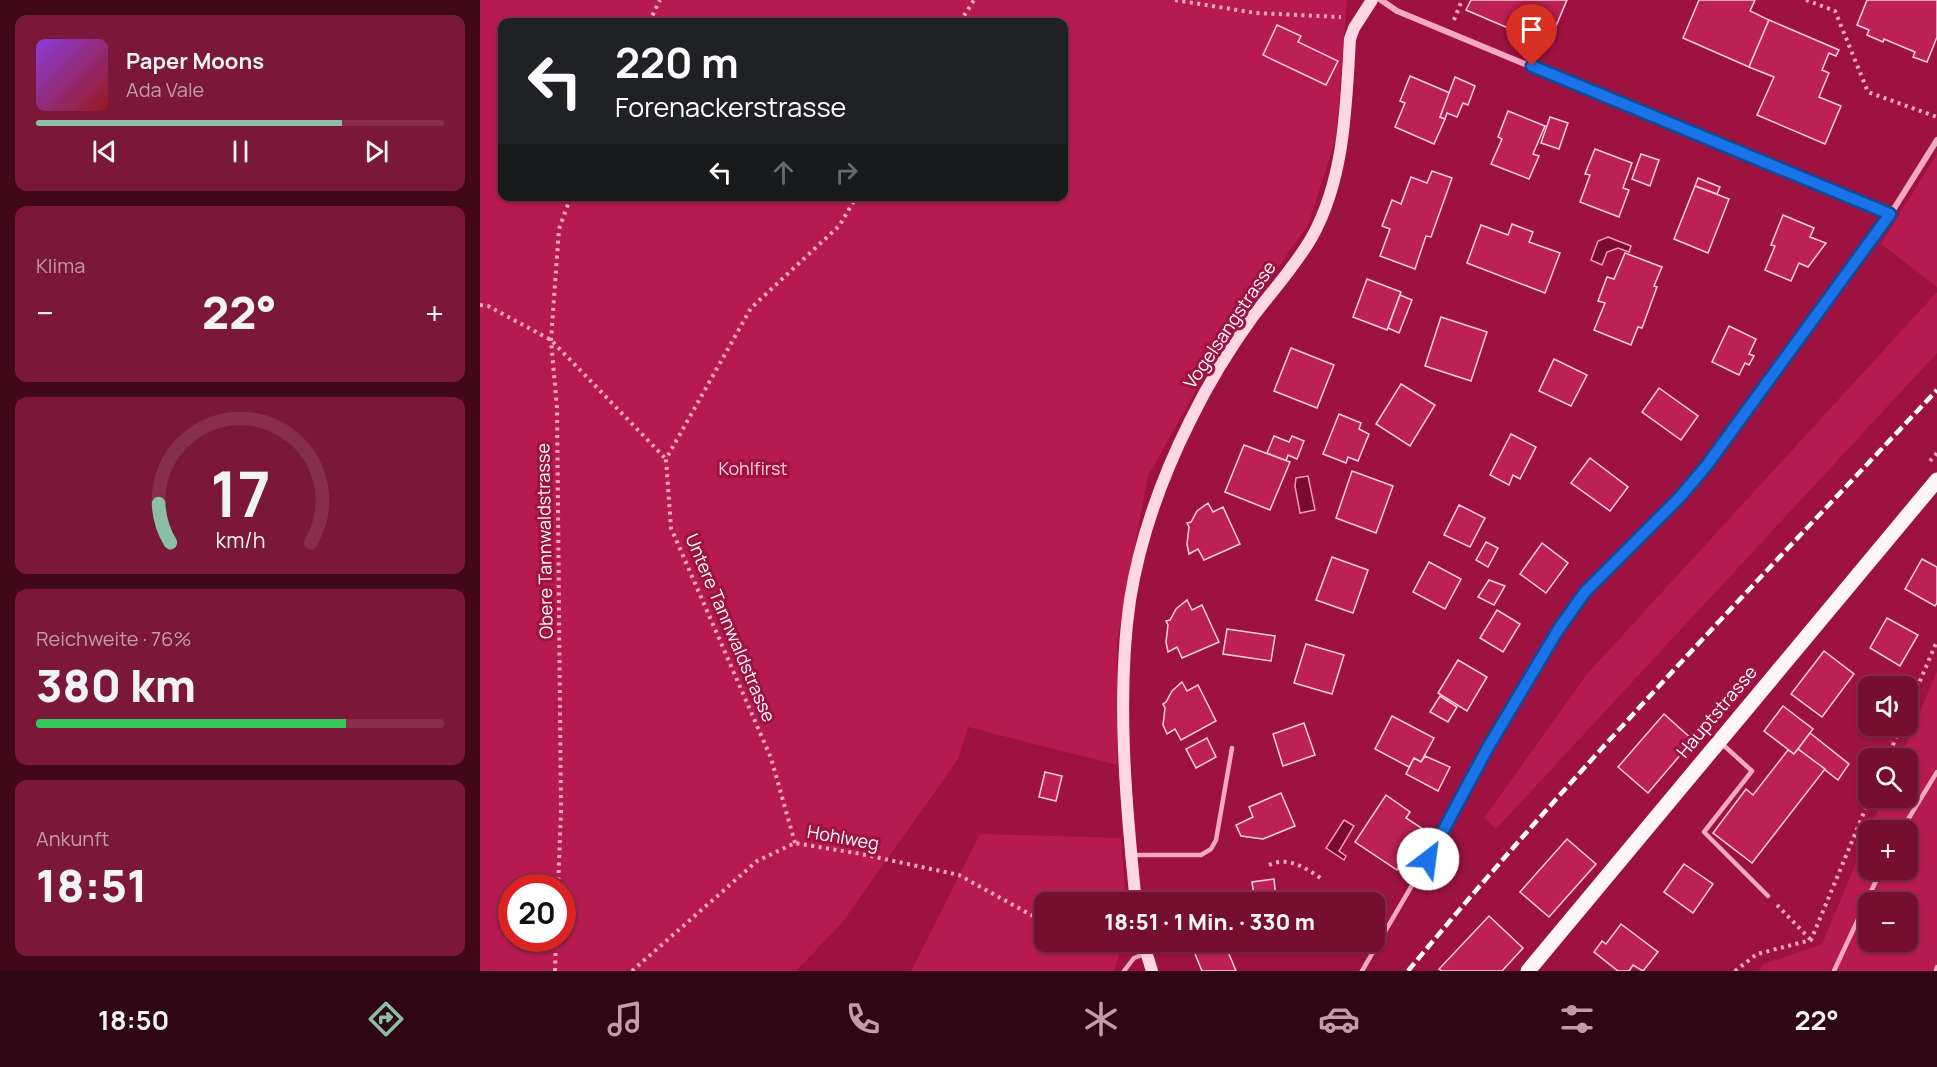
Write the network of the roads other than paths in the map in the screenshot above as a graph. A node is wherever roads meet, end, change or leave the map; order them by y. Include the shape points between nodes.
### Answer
1 (1372, 0) edge
2 (1381, 0) edge
3 (1937, 141) edge
4 (1890, 214) junction
5 (1937, 480) edge
6 (1718, 741) junction
7 (1232, 748) dead end
8 (1487, 749) joint
9 (1937, 772) edge
10 (1908, 820) edge
11 (1131, 855) junction
12 (1876, 880) edge
13 (1135, 892) edge
14 (1768, 896) road end
15 (1140, 952) edge
16 (1145, 952) edge
17 (1835, 969) edge
18 (1124, 971) edge
19 (1152, 971) edge
20 (1362, 971) edge
21 (1528, 971) edge
22 (1843, 971) edge

1 - 11 street, Vogelsangstrasse via 1350,39 1339,158 1325,207 1297,260 1253,316 1206,388 1172,459 1147,529 1130,599 1123,692
2 - 4 street via 1397,11
3 - 4 street
4 - 8 street via 1707,465 1585,592 1552,639
5 - 6 main road, Hauptstrasse
6 - 14 lane via 1752,771 1704,832
6 - 21 main road, Hauptstrasse
7 - 11 lane via 1216,840 1211,849 1201,855
8 - 20 lane
9 - 10 lane
11 - 13 street, Vogelsangstrasse
12 - 17 lane
15 - 18 lane
16 - 19 street
17 - 22 lane

